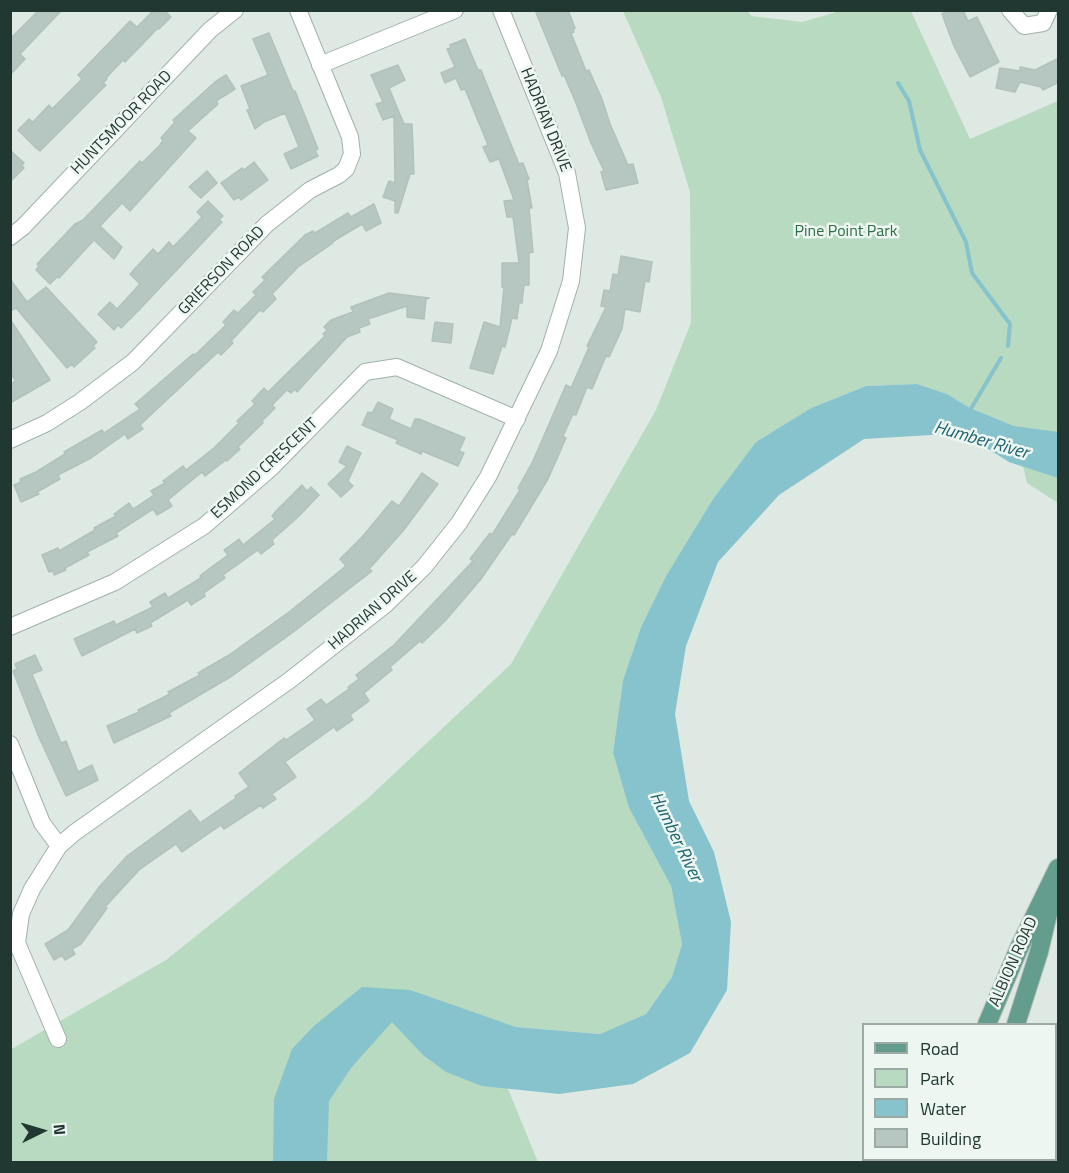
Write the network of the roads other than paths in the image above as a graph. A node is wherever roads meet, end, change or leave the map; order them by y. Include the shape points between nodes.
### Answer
1 (236, 10) edge
2 (298, 10) edge
3 (455, 10) edge
4 (501, 10) edge
5 (1010, 10) edge
6 (1049, 10) edge
7 (320, 66) junction
8 (10, 237) edge
9 (517, 419) junction
10 (10, 440) edge
11 (10, 627) edge
12 (10, 744) edge
13 (59, 846) junction
14 (1059, 869) edge
15 (987, 1023) edge
16 (1016, 1023) edge
17 (57, 1039) dead end

1 - 8 street, HUNTSMOOR ROAD via 210,30
2 - 7 street
3 - 7 street
4 - 9 street, HADRIAN DRIVE via 567,173 578,228 565,302 549,351
5 - 6 street via 1024,26 1043,23
7 - 10 street, GRIERSON ROAD via 352,147 346,169 282,210 150,345 110,380 47,423
9 - 11 street, ESMOND CRESCENT via 397,367 365,372 271,468 204,526 115,582
9 - 13 street, HADRIAN DRIVE via 459,523 424,567 385,605 290,680
12 - 13 street via 42,823
13 - 17 street, HADRIAN DRIVE via 32,889 21,915 17,943
14 - 15 main road, ALBION ROAD
14 - 16 main road, ALBION ROAD

